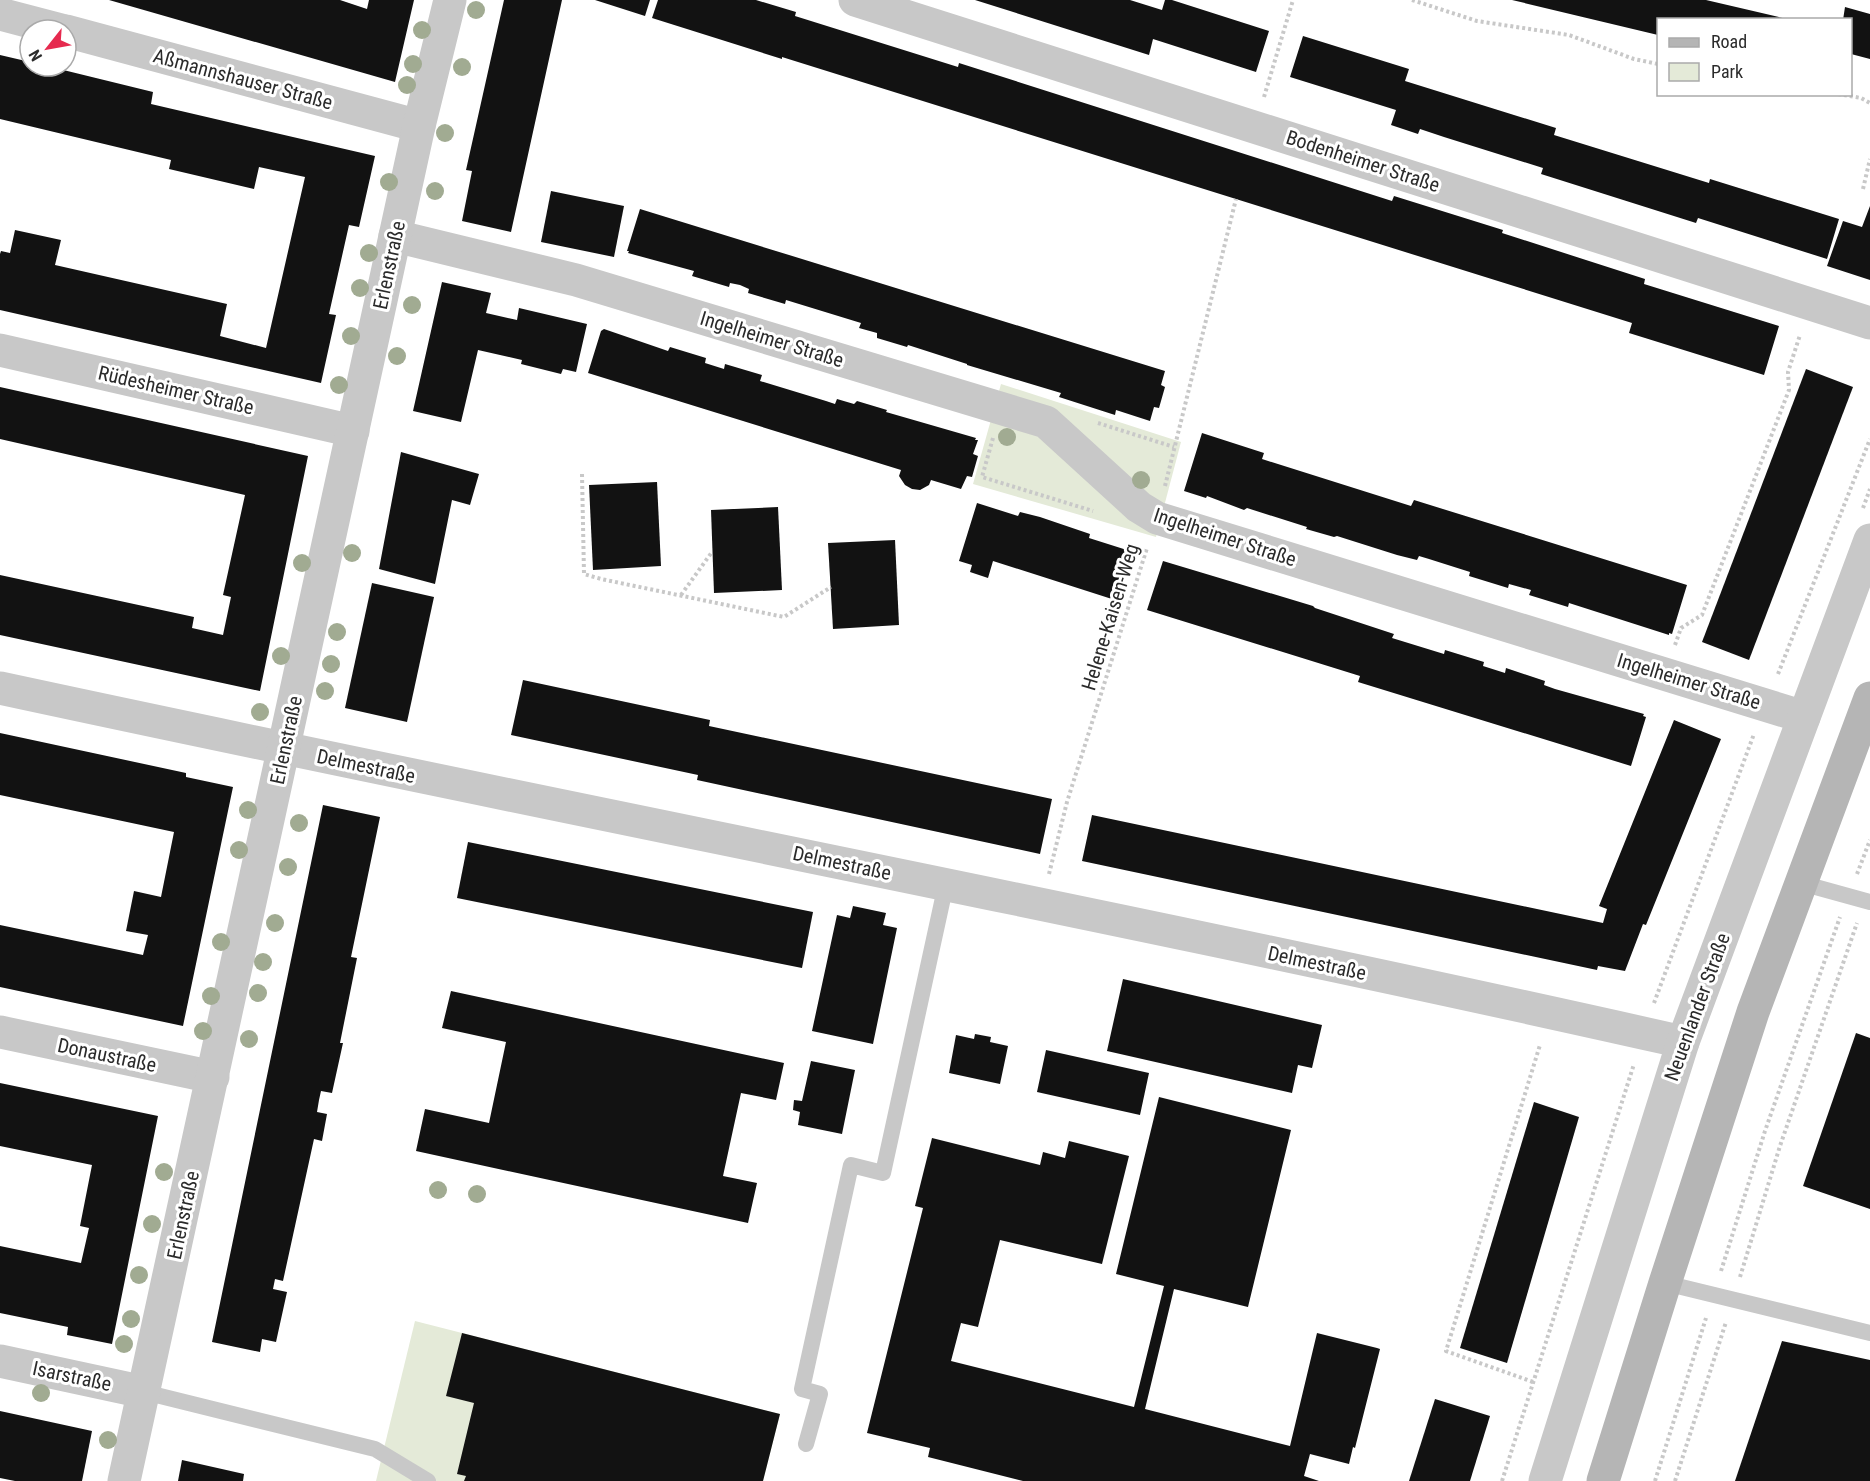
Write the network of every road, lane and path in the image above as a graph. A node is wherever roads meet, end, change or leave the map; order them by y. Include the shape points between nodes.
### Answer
1 (450, 0) edge
2 (855, 0) edge
3 (1293, 0) edge
4 (1412, 0) edge
5 (0, 14) edge
6 (18, 19) edge
7 (78, 34) edge
8 (1657, 64) edge
9 (1850, 96) edge
10 (1870, 103) edge
11 (419, 126) junction
12 (1256, 127) junction
13 (1870, 159) edge
14 (1863, 189) dead end
15 (1236, 199) dead end
16 (395, 236) junction
17 (1809, 304) junction
18 (1870, 323) edge
19 (0, 350) edge
20 (1001, 408) junction
21 (1097, 423) dead end
22 (353, 431) junction
23 (1174, 447) junction
24 (582, 474) dead end
25 (1100, 512) dead end
26 (1157, 518) junction
27 (1870, 540) edge
28 (712, 552) dead end
29 (831, 587) dead end
30 (681, 595) junction
31 (1702, 615) dead end
32 (0, 688) edge
33 (1870, 698) edge
34 (1804, 717) junction
35 (284, 749) junction
36 (1870, 840) edge
37 (1801, 883) junction
38 (946, 884) junction
39 (1848, 896) junction
40 (1867, 901) edge
41 (1042, 904) junction
42 (1550, 1013) junction
43 (0, 1032) edge
44 (1683, 1042) junction
45 (213, 1077) junction
46 (1665, 1283) junction
47 (1713, 1294) junction
48 (1733, 1300) junction
49 (1870, 1333) edge
50 (0, 1361) edge
51 (1533, 1382) dead end
52 (144, 1392) junction
53 (806, 1444) dead end
54 (400, 1463) junction
55 (124, 1481) edge
56 (403, 1481) edge
57 (428, 1481) edge
58 (1545, 1481) edge
59 (1603, 1481) edge
60 (1655, 1481) edge
61 (1675, 1481) edge

1 - 11 street, Erlenstraße
2 - 12 street, Bodenheimer Straße
3 - 12 path
4 - 8 path via 1477,21 1569,35
5 - 6 street
7 - 11 street, Aßmannshauser Straße
9 - 10 path
11 - 16 street, Erlenstraße
12 - 17 street, Bodenheimer Straße
13 - 14 path
15 - 23 path, Helene-Kaisen-Weg
16 - 20 street, Ingelheimer Straße via 576,280
16 - 22 street, Erlenstraße
17 - 18 street, Bodenheimer Straße
17 - 31 path via 1788,372 1789,390
19 - 22 street, Rüdesheimer Straße
20 - 25 path via 982,477
20 - 26 street, Ingelheimer Straße via 1046,422 1139,507
21 - 23 path
22 - 35 street, Erlenstraße
23 - 26 path, Helene-Kaisen-Weg
24 - 30 path via 584,574
26 - 34 street, Ingelheimer Straße
26 - 41 path, Helene-Kaisen-Weg via 1067,802
27 - 34 street, Neuenlander Straße
28 - 30 path
29 - 30 path via 784,617
32 - 35 street, Delmestraße
33 - 37 main road
34 - 44 street, Neuenlander Straße
35 - 38 street, Delmestraße
35 - 45 street, Erlenstraße
36 - 39 path
37 - 39 lane
37 - 46 main road via 1753,1012
38 - 41 street, Delmestraße
38 - 53 lane via 883,1173 851,1165 802,1389 820,1394
39 - 40 lane
39 - 47 path via 1765,1131
40 - 48 path via 1780,1146
41 - 42 street, Delmestraße
42 - 44 street, Delmestraße
42 - 51 path via 1446,1351
43 - 45 street, Donaustraße
44 - 58 street, Neuenlander Straße
45 - 52 street, Erlenstraße
46 - 47 lane
46 - 59 main road
47 - 48 lane
47 - 60 path
48 - 49 lane
48 - 61 path
50 - 52 street, Isarstraße
52 - 54 lane via 375,1449
52 - 55 street, Erlenstraße
54 - 56 lane
54 - 57 lane

